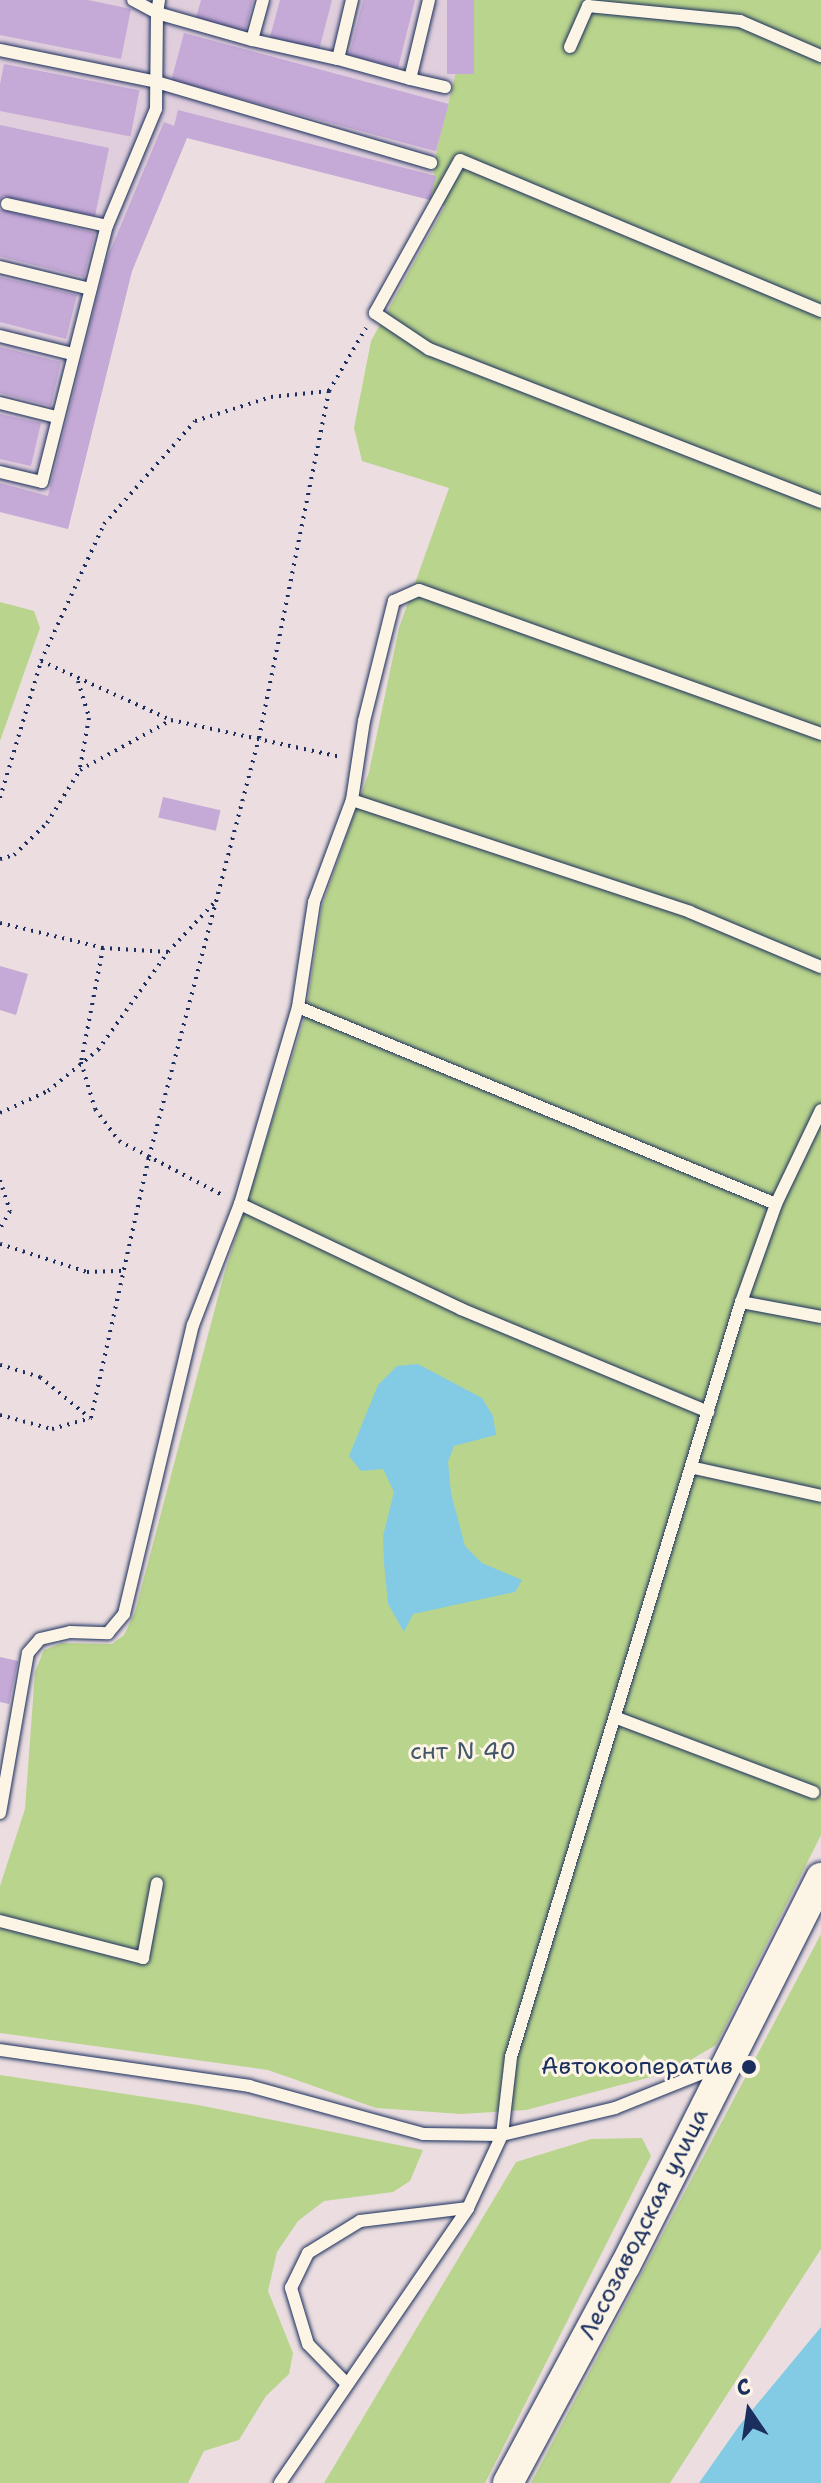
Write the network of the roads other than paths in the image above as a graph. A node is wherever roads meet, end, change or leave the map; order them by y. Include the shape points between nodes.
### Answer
1 (133, 0) edge
2 (263, 0) edge
3 (352, 0) edge
4 (429, 0) edge
5 (158, 6) edge
6 (252, 40) junction
7 (570, 47) dead end
8 (0, 50) edge
9 (821, 56) edge
10 (338, 59) junction
11 (410, 79) junction
12 (153, 81) junction
13 (445, 87) dead end
14 (431, 163) dead end
15 (7, 204) dead end
16 (107, 226) junction
17 (0, 267) edge
18 (90, 289) junction
19 (821, 311) edge
20 (0, 336) edge
21 (72, 354) junction
22 (0, 403) edge
23 (56, 417) junction
24 (0, 472) edge
25 (821, 502) edge
26 (821, 734) edge
27 (352, 800) junction
28 (821, 967) edge
29 (298, 1007) junction
30 (821, 1110) edge
31 (240, 1204) junction
32 (776, 1204) junction
33 (741, 1302) junction
34 (821, 1317) edge
35 (708, 1412) junction
36 (694, 1468) junction
37 (821, 1496) edge
38 (617, 1718) junction
39 (813, 1792) dead end
40 (0, 1813) edge
41 (821, 1878) edge
42 (157, 1883) dead end
43 (0, 1921) edge
44 (0, 2050) edge
45 (727, 2063) junction
46 (502, 2135) junction
47 (468, 2208) junction
48 (346, 2383) junction
49 (280, 2483) edge
50 (508, 2483) edge

1 - 5 lane
2 - 6 lane
3 - 10 lane
4 - 11 lane
5 - 6 lane
5 - 12 lane
6 - 10 lane
7 - 9 lane via 588,6 740,21
8 - 12 lane
10 - 11 lane
11 - 13 lane
12 - 14 lane
12 - 16 lane via 156,109
15 - 16 lane
16 - 18 lane
17 - 18 lane
18 - 21 lane
19 - 25 lane via 460,160 375,313 429,349
20 - 21 lane
21 - 23 lane
22 - 23 lane
23 - 24 lane via 42,482
26 - 27 lane via 419,590 394,601
27 - 28 lane via 690,912
27 - 29 lane via 314,902
29 - 31 lane
29 - 32 lane
30 - 32 lane
31 - 35 lane via 461,1309
31 - 40 lane via 193,1325 124,1614 108,1633 70,1632 40,1639 28,1653
32 - 33 lane
33 - 34 lane
33 - 35 lane
35 - 36 lane
36 - 37 lane
36 - 38 lane
38 - 39 lane
38 - 46 lane via 578,1828 511,2057
41 - 45 street, Лесозаводская улица
42 - 43 lane via 143,1958
44 - 46 lane via 249,2086 423,2134
45 - 46 lane via 615,2108
45 - 50 street, Лесозаводская улица
46 - 47 lane
47 - 48 lane
47 - 48 lane via 360,2221 308,2253 291,2288 308,2344
48 - 49 lane

